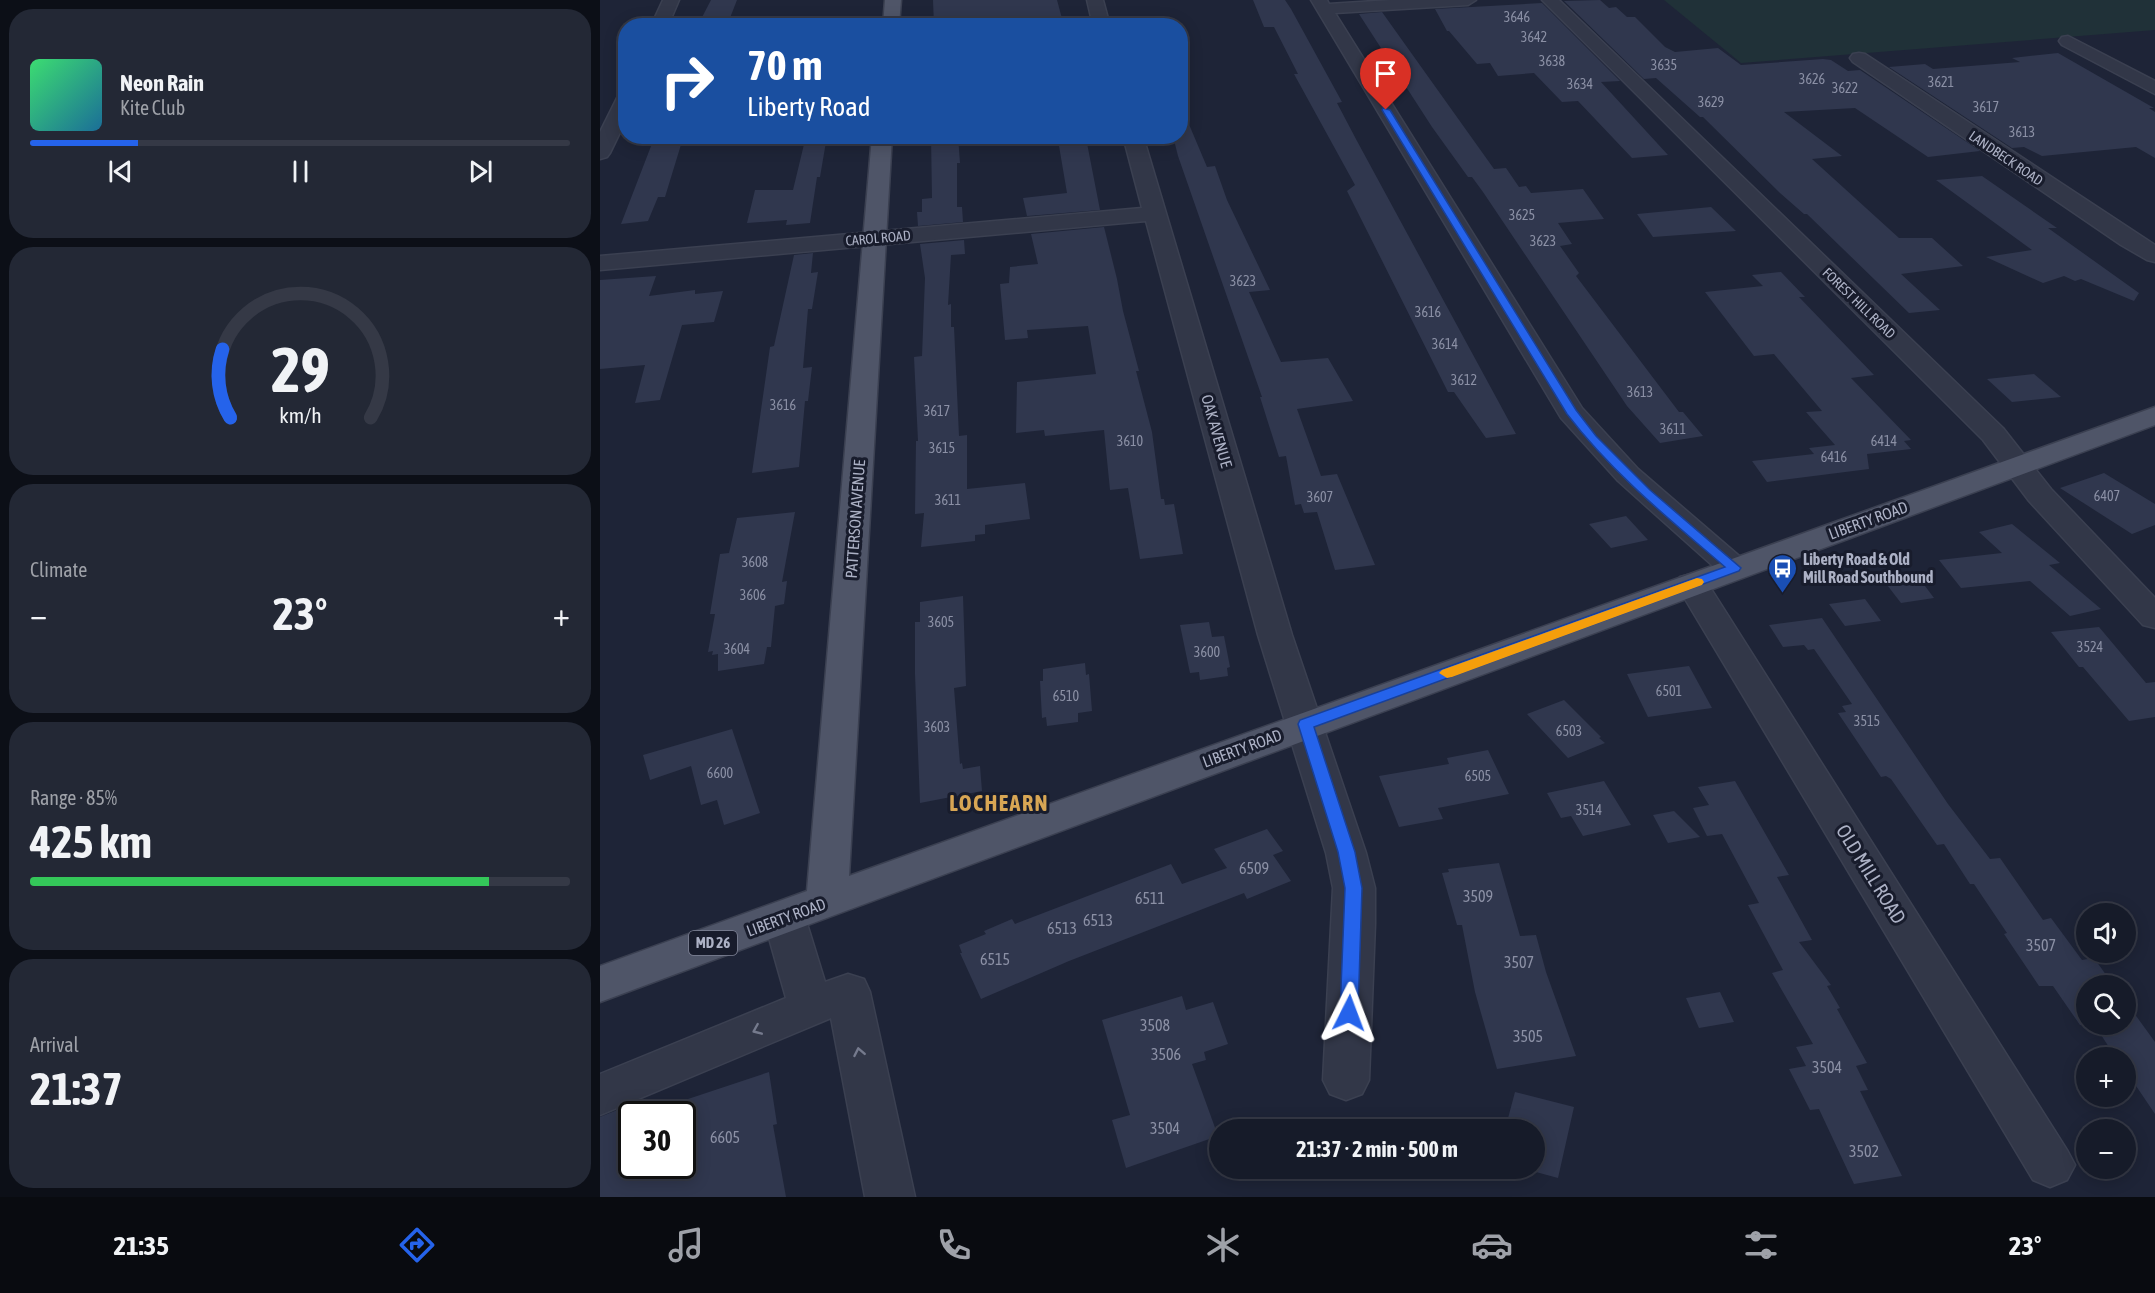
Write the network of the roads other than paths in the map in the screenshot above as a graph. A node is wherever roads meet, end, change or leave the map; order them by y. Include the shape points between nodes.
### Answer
1 (671, 0) edge
2 (892, 0) edge
3 (1095, 0) edge
4 (1468, 0) edge
5 (1551, 0) edge
6 (1322, 4) edge
7 (663, 18) edge
8 (891, 18) edge
9 (1100, 18) edge
10 (2068, 41) dead end
11 (1859, 58) dead end
12 (2155, 88) edge
13 (618, 115) edge
14 (881, 144) edge
15 (1135, 144) edge
16 (600, 153) edge
17 (1156, 213) junction
18 (874, 238) junction
19 (2155, 255) edge
20 (600, 263) edge
21 (2155, 415) edge
22 (2017, 466) junction
23 (1734, 568) junction
24 (1692, 584) junction
25 (2155, 618) edge
26 (1305, 724) junction
27 (827, 902) junction
28 (784, 917) junction
29 (600, 984) edge
30 (830, 1000) junction
31 (1346, 1080) dead end
32 (600, 1095) edge
33 (2050, 1165) dead end
34 (890, 1197) edge

1 - 7 street
2 - 8 main road
3 - 9 street
4 - 6 street
5 - 22 street, FOREST HILL ROAD via 1985,426
6 - 23 street via 1571,412 1645,493
10 - 12 street
11 - 19 street, LANDBECK ROAD
13 - 16 street
14 - 18 main road, PATTERSON AVENUE
15 - 17 street, OAK AVENUE
17 - 18 street, CAROL ROAD
17 - 26 street, OAK AVENUE via 1275,635
18 - 20 street, CAROL ROAD
18 - 27 main road, PATTERSON AVENUE
21 - 22 main road, LIBERTY ROAD / MD 26
22 - 23 main road, LIBERTY ROAD / MD 26
22 - 25 street, FOREST HILL ROAD
23 - 24 main road, LIBERTY ROAD / MD 26
24 - 26 main road, LIBERTY ROAD / MD 26
24 - 33 street, OLD MILL ROAD
26 - 27 main road, LIBERTY ROAD / MD 26
26 - 31 street, OAK AVENUE via 1354,888
27 - 28 main road, LIBERTY ROAD / MD 26
28 - 29 main road, LIBERTY ROAD / MD 26
28 - 30 street
30 -> 32 street
34 -> 30 street via 870,1109

